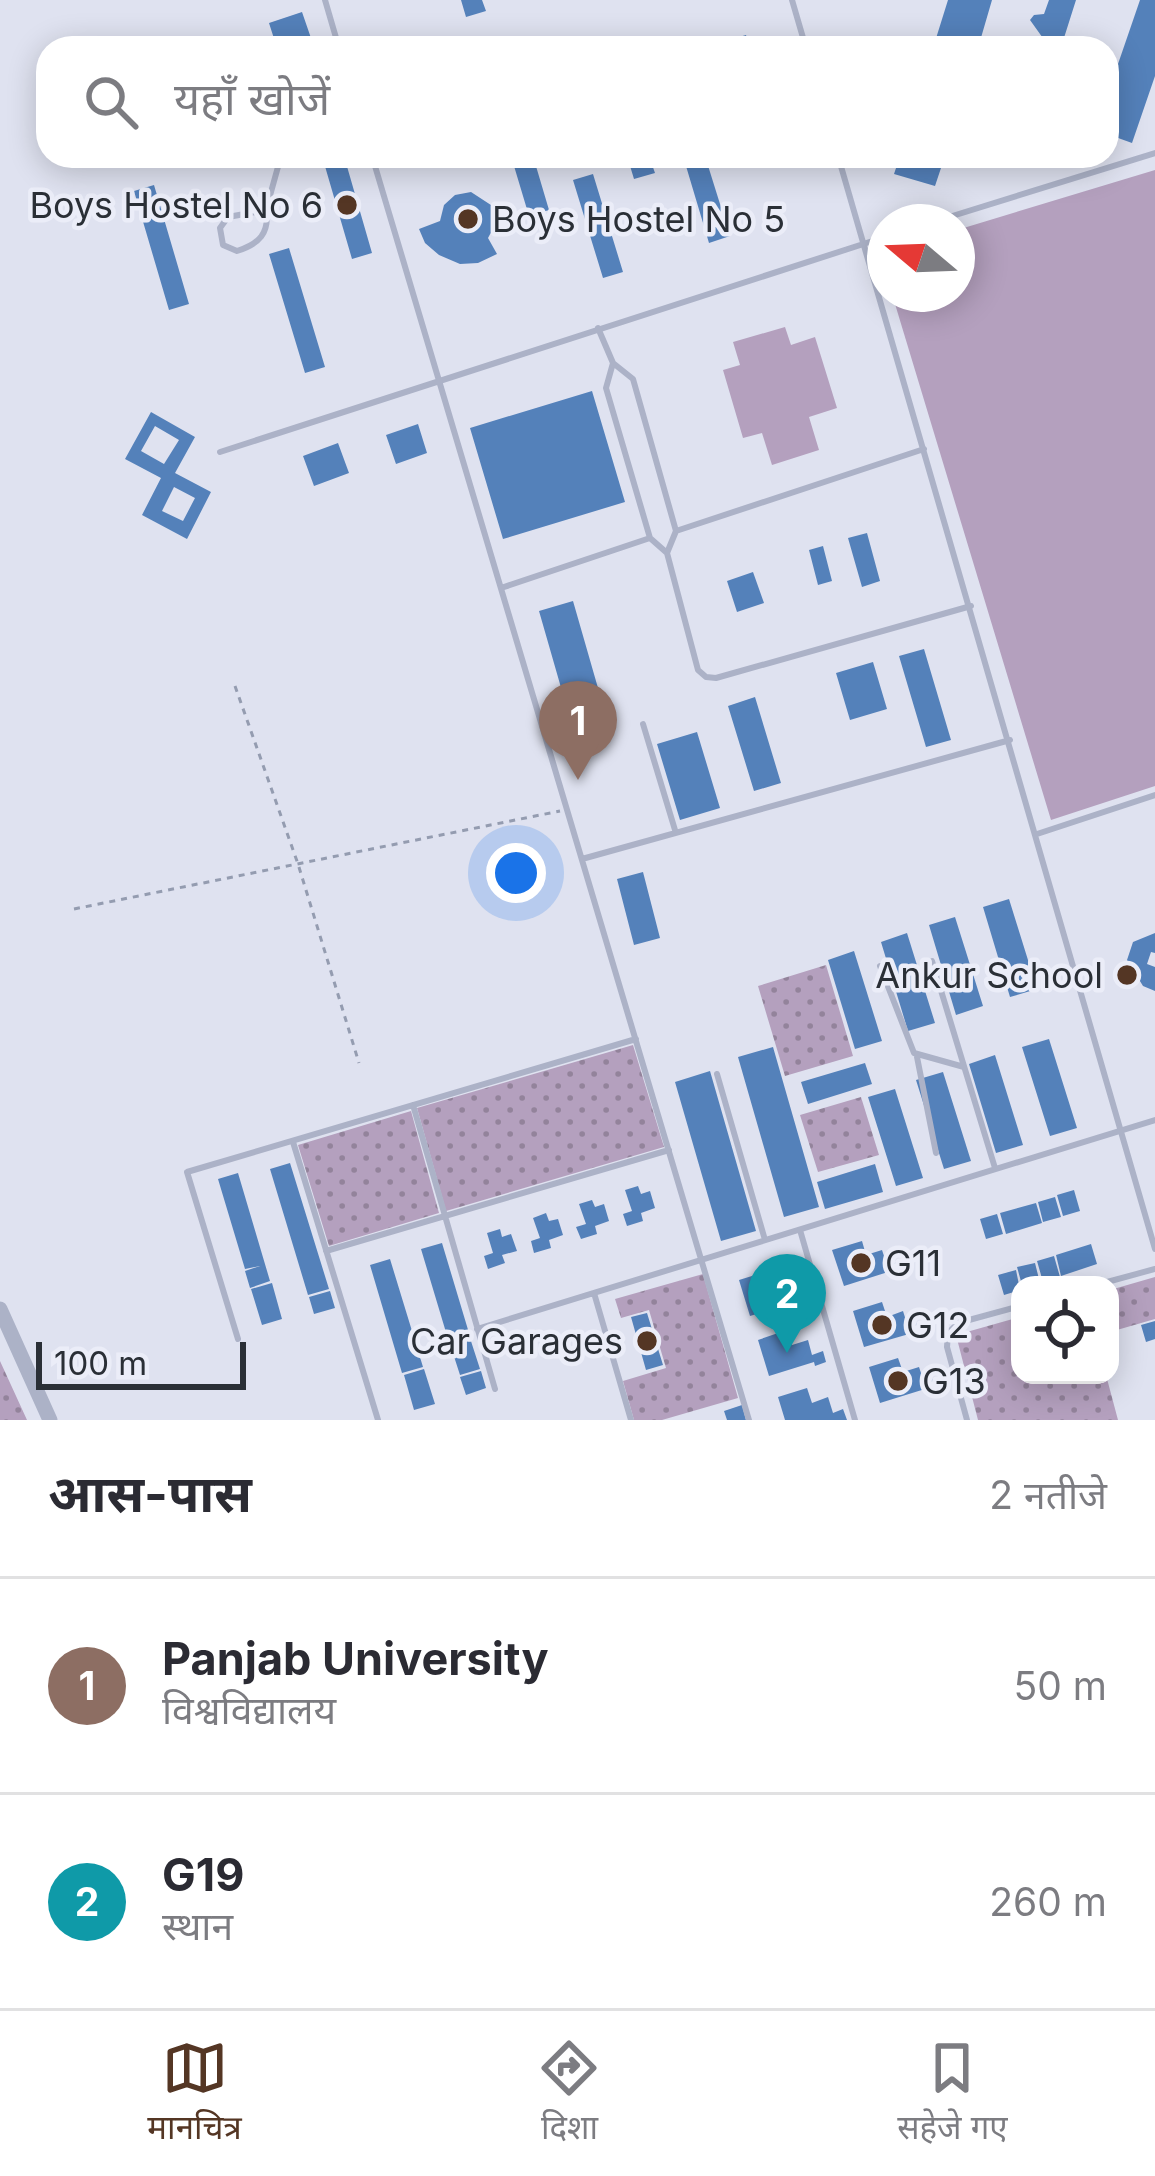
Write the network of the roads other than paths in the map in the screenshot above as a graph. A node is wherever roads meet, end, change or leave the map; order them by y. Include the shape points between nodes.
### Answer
1 (325, 0) edge
2 (792, 0) edge
3 (336, 36) edge
4 (802, 36) edge
5 (1155, 154) edge
6 (1119, 165) edge
7 (278, 168) edge
8 (376, 168) edge
9 (841, 168) edge
10 (1109, 168) edge
11 (975, 209) edge
12 (266, 210) junction
13 (867, 242) edge
14 (863, 243) junction
15 (598, 328) junction
16 (613, 364) junction
17 (439, 380) junction
18 (924, 449) junction
19 (220, 452) dead end
20 (676, 531) junction
21 (650, 538) junction
22 (667, 553) junction
23 (501, 588) junction
24 (971, 606) junction
25 (643, 724) dead end
26 (1010, 740) junction
27 (1155, 795) edge
28 (675, 830) junction
29 (1037, 834) junction
30 (582, 859) junction
31 (932, 962) dead end
32 (880, 966) dead end
33 (636, 1039) junction
34 (917, 1057) junction
35 (966, 1067) junction
36 (716, 1074) dead end
37 (412, 1105) junction
38 (1155, 1120) edge
39 (1122, 1130) junction
40 (293, 1141) junction
41 (669, 1150) junction
42 (936, 1153) dead end
43 (995, 1168) junction
44 (443, 1216) junction
45 (800, 1230) junction
46 (765, 1240) junction
47 (1155, 1249) edge
48 (326, 1251) junction
49 (702, 1260) junction
50 (1155, 1269) edge
51 (1119, 1279) edge
52 (593, 1293) junction
53 (1011, 1308) edge
54 (0, 1309) edge
55 (477, 1329) junction
56 (238, 1339) dead end
57 (495, 1389) dead end
58 (50, 1420) edge
59 (378, 1420) edge
60 (631, 1420) edge
61 (749, 1420) edge
62 (855, 1420) edge
63 (967, 1420) edge

1 - 3 lane
2 - 4 lane
5 - 6 lane
7 - 12 lane
8 - 17 lane
9 - 14 lane
10 - 11 lane
12 - 12 lane via 228,217 223,244 237,251 264,236
13 - 14 lane
14 - 15 lane
14 - 18 lane
15 - 16 lane
15 - 17 lane
16 - 20 lane via 633,379
16 - 21 lane via 607,388
17 - 19 lane
17 - 23 lane
18 - 20 lane
18 - 24 lane
20 - 22 lane
21 - 22 lane
21 - 23 lane
22 - 24 lane via 706,677
23 - 30 lane
24 - 26 lane
25 - 28 lane
26 - 28 lane
26 - 29 lane
27 - 29 lane
28 - 30 lane
29 - 39 lane
30 - 33 lane
31 - 35 lane
32 - 34 lane
33 - 37 lane
33 - 41 lane
34 - 35 lane
34 - 42 lane
35 - 43 lane
36 - 46 lane
37 - 40 lane
37 - 44 lane
38 - 39 lane
39 - 43 lane
39 - 47 lane
40 - 48 lane
40 - 56 lane via 188,1172
41 - 44 lane
41 - 49 lane
43 - 45 lane
44 - 48 lane
44 - 55 lane
45 - 46 lane
45 - 62 lane
46 - 49 lane
48 - 59 lane
49 - 52 lane
49 - 61 lane
50 - 51 lane
52 - 55 lane
52 - 60 lane
53 - 63 lane via 948,1333
54 - 58 street
55 - 57 lane

